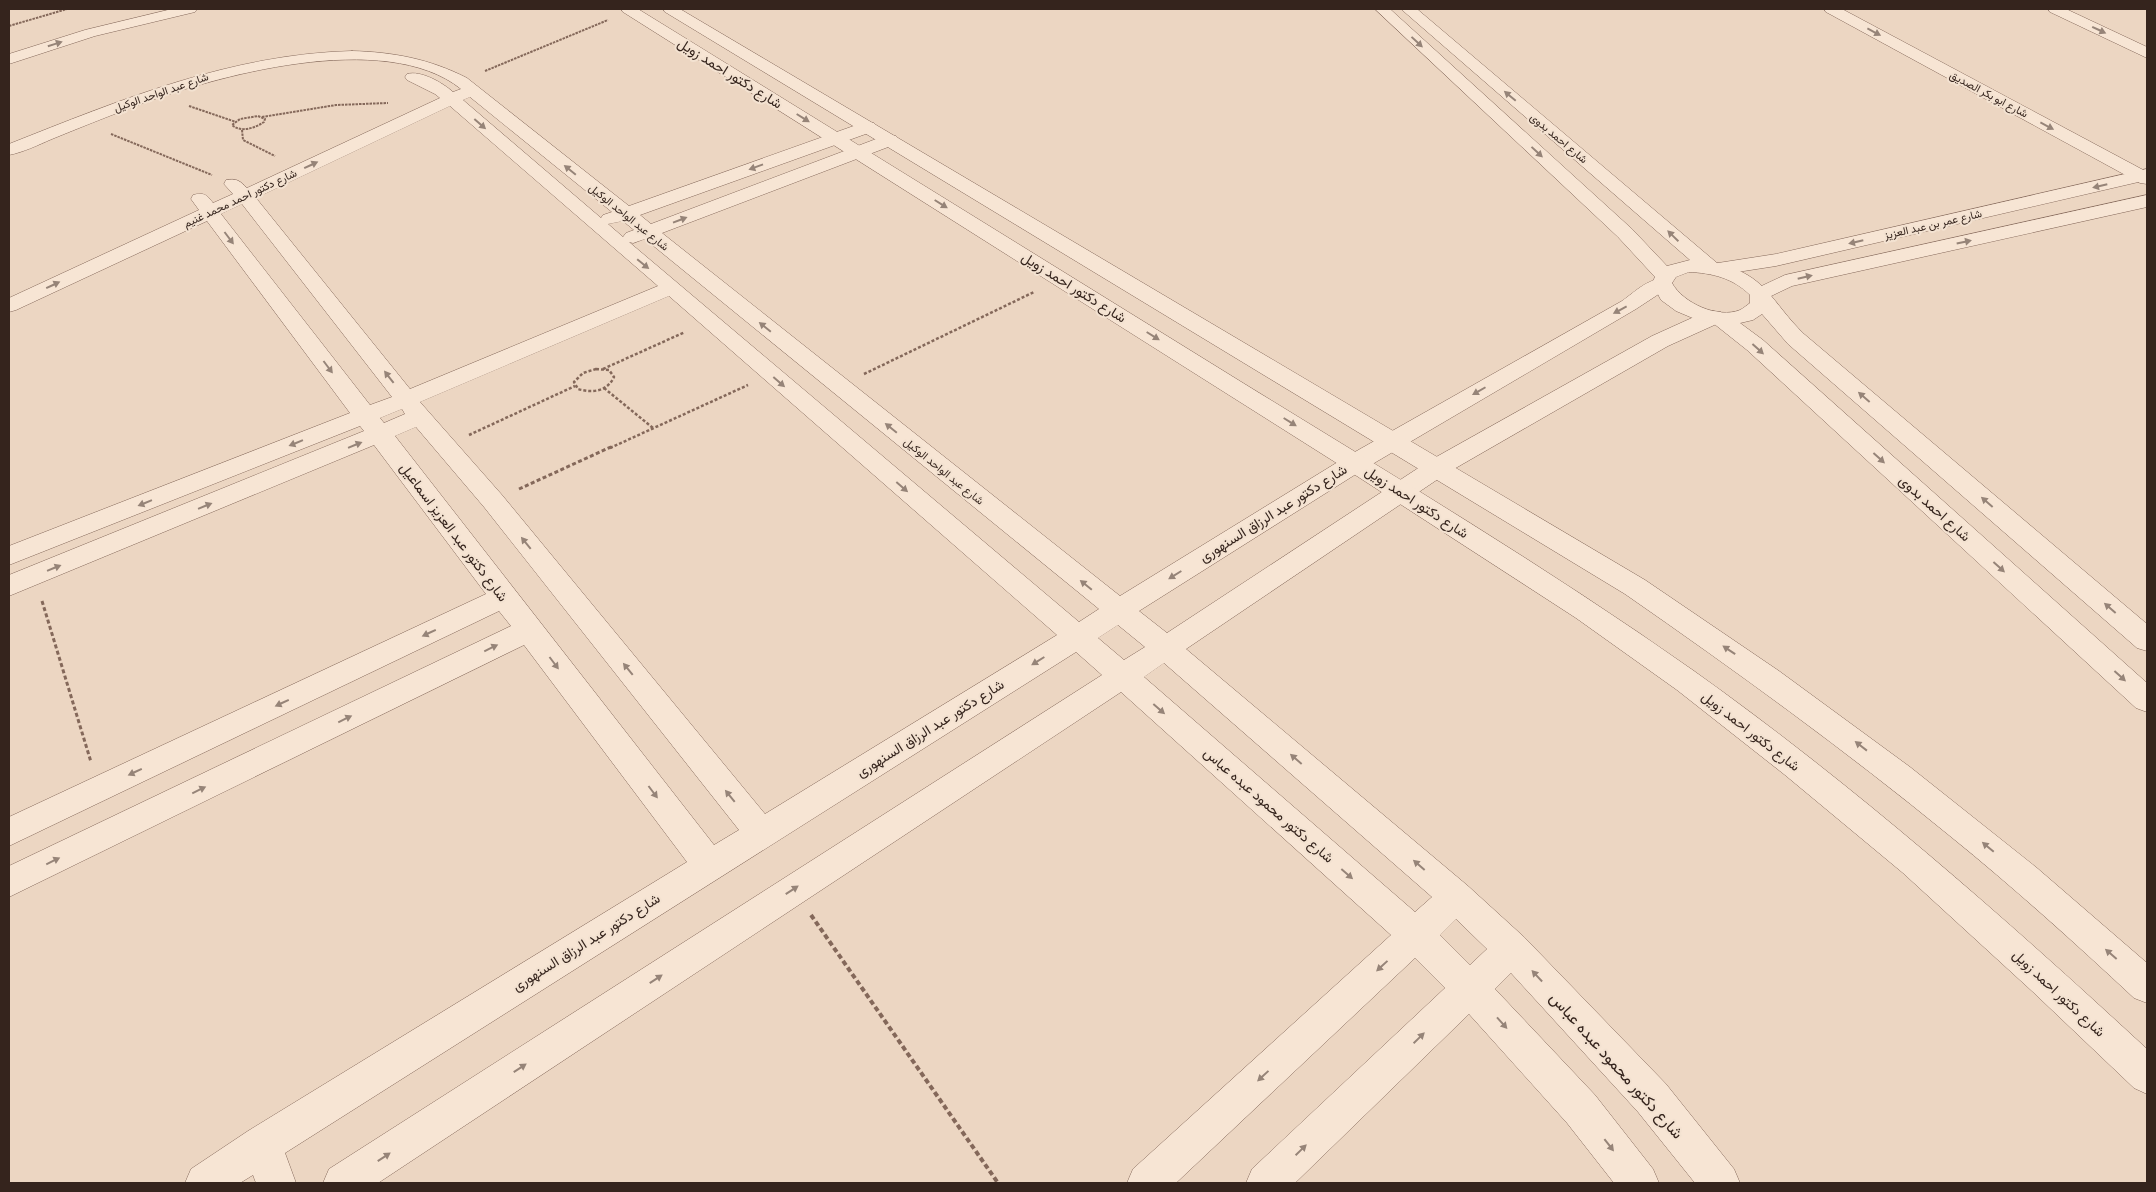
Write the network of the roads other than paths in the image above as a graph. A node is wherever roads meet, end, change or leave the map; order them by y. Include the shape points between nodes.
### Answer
1 (190, 9) edge
2 (670, 9) edge
3 (1382, 9) edge
4 (1408, 9) edge
5 (1831, 9) edge
6 (2055, 9) edge
7 (2082, 9) edge
8 (629, 10) edge
9 (2147, 40) edge
10 (2147, 53) edge
11 (9, 59) edge
12 (466, 85) junction
13 (2020, 92) dead end
14 (446, 95) junction
15 (868, 126) junction
16 (836, 138) junction
17 (890, 140) junction
18 (858, 152) junction
19 (16, 154) edge
20 (2146, 173) edge
21 (239, 190) junction
22 (2147, 202) edge
23 (205, 206) junction
24 (625, 214) junction
25 (596, 224) junction
26 (647, 232) junction
27 (618, 243) junction
28 (72, 257) dead end
29 (1714, 268) junction
30 (1663, 280) junction
31 (672, 288) junction
32 (1761, 296) junction
33 (9, 306) edge
34 (1717, 317) junction
35 (414, 408) junction
36 (372, 425) junction
37 (1393, 440) junction
38 (1354, 463) junction
39 (1438, 467) junction
40 (1401, 492) junction
41 (9, 556) edge
42 (9, 586) edge
43 (504, 597) junction
44 (1118, 610) junction
45 (529, 630) junction
46 (1076, 636) junction
47 (2147, 640) edge
48 (1166, 648) junction
49 (1123, 676) junction
50 (2147, 700) edge
51 (9, 832) edge
52 (761, 834) junction
53 (709, 865) junction
54 (9, 882) edge
55 (1456, 897) junction
56 (1415, 934) junction
57 (1512, 949) junction
58 (2147, 986) edge
59 (1470, 989) junction
60 (2147, 1076) edge
61 (262, 1145) junction
62 (205, 1183) edge
63 (276, 1183) edge
64 (343, 1183) edge
65 (1147, 1183) edge
66 (1266, 1183) edge
67 (1639, 1183) edge
68 (1720, 1183) edge

11 -> 1 street via 90,33
2 - 15 street, شارع دكتور احمد زويل
3 -> 30 street, شارع احمد بدوى via 1625,233
29 -> 4 street, شارع احمد بدوى
5 -> 20 street, شارع ابو بكر الصديق
6 -> 10 street
7 - 9 street
8 -> 16 street, شارع دكتور احمد زويل
12 - 14 street, شارع دكتور احمد محمد غنيم
12 - 19 street, شارع عبد الواحد الوكيل via 442,70 402,59 350,55 291,59 229,70 183,83
24 -> 12 street, شارع عبد الواحد الوكيل
13 - 20 street, شارع ابو بكر الصديق
14 - 19 street, شارع عبد الواحد الوكيل via 416,78 359,68 325,68 249,78 210,87 99,128
21 -> 14 street, شارع دكتور احمد محمد غنيم
14 - 21 street, شارع دكتور احمد محمد غنيم via 409,104 285,160
14 -> 25 street, شارع عبد الواحد الوكيل
15 - 16 street
15 - 17 street, شارع دكتور احمد زويل
16 - 18 street, شارع دكتور احمد زويل
16 -> 24 street
17 - 18 street
17 - 37 street, شارع دكتور احمد زويل
26 -> 18 street
18 -> 38 street, شارع دكتور احمد زويل
20 -> 29 street, شارع عمر بن عبد العزيز via 1776,260
21 - 23 street, شارع دكتور احمد محمد غنيم
35 -> 21 street
32 -> 22 street, شارع عمر بن عبد العزيز via 1771,287 1794,279
23 - 28 street, شارع دكتور احمد محمد غنيم
33 -> 23 street, شارع دكتور احمد محمد غنيم
23 -> 36 street, شارع دكتور عبد العزيز اسماعيل
24 - 25 street
24 - 26 street, شارع عبد الواحد الوكيل
25 - 27 street, شارع عبد الواحد الوكيل
26 - 27 street
44 -> 26 street, شارع عبد الواحد الوكيل
27 -> 31 street, شارع عبد الواحد الوكيل
29 - 30 street, شارع دكتور عبد الرزاق السنهورى via 1687,266 1670,271
29 - 32 street via 1744,279
30 - 34 street, شارع احمد بدوى via 1668,296 1683,307
30 -> 37 street, شارع دكتور عبد الرزاق السنهورى via 1629,306
31 - 35 street
31 -> 46 street, شارع عبد الواحد الوكيل
32 - 34 street via 1761,305 1747,316
47 -> 32 street via 1796,339
34 - 39 street via 1660,341
34 -> 50 street, شارع احمد بدوى via 1754,345
35 - 36 street
52 -> 35 street via 493,501
36 -> 41 street
42 -> 36 street
36 - 43 street, شارع دكتور عبد العزيز اسماعيل
37 - 38 street, شارع دكتور عبد الرزاق السنهورى
37 - 39 street, شارع دكتور احمد زويل
38 - 40 street, شارع دكتور احمد زويل
38 -> 44 street, شارع دكتور عبد الرزاق السنهورى
39 - 40 street
58 -> 39 street, شارع دكتور احمد زويل via 1985,844 1805,704 1635,587
40 - 48 street
40 - 60 street, شارع دكتور احمد زويل via 1586,611 1687,682 1796,766 1915,863
43 - 45 street, شارع دكتور عبد العزيز اسماعيل
43 -> 51 street
44 - 46 street, شارع دكتور عبد الرزاق السنهورى
44 - 48 street, شارع عبد الواحد الوكيل
45 -> 53 street, شارع دكتور عبد العزيز اسماعيل
54 -> 45 street
46 - 49 street, شارع عبد الواحد الوكيل
46 -> 52 street, شارع دكتور عبد الرزاق السنهورى
48 - 49 street
55 -> 48 street, شارع دكتور محمود عبده عباس
49 -> 56 street, شارع دكتور محمود عبده عباس
64 -> 49 street
52 - 53 street, شارع دكتور عبد الرزاق السنهورى
53 - 61 street, شارع دكتور عبد الرزاق السنهورى
55 - 56 street
55 - 57 street, شارع دكتور محمود عبده عباس
56 - 59 street, شارع دكتور محمود عبده عباس
56 -> 65 street
57 - 59 street
68 -> 57 street, شارع دكتور محمود عبده عباس via 1652,1098
66 -> 59 street
59 -> 67 street, شارع دكتور محمود عبده عباس via 1581,1109
61 - 62 street, شارع دكتور عبد الرزاق السنهورى
61 - 63 street

